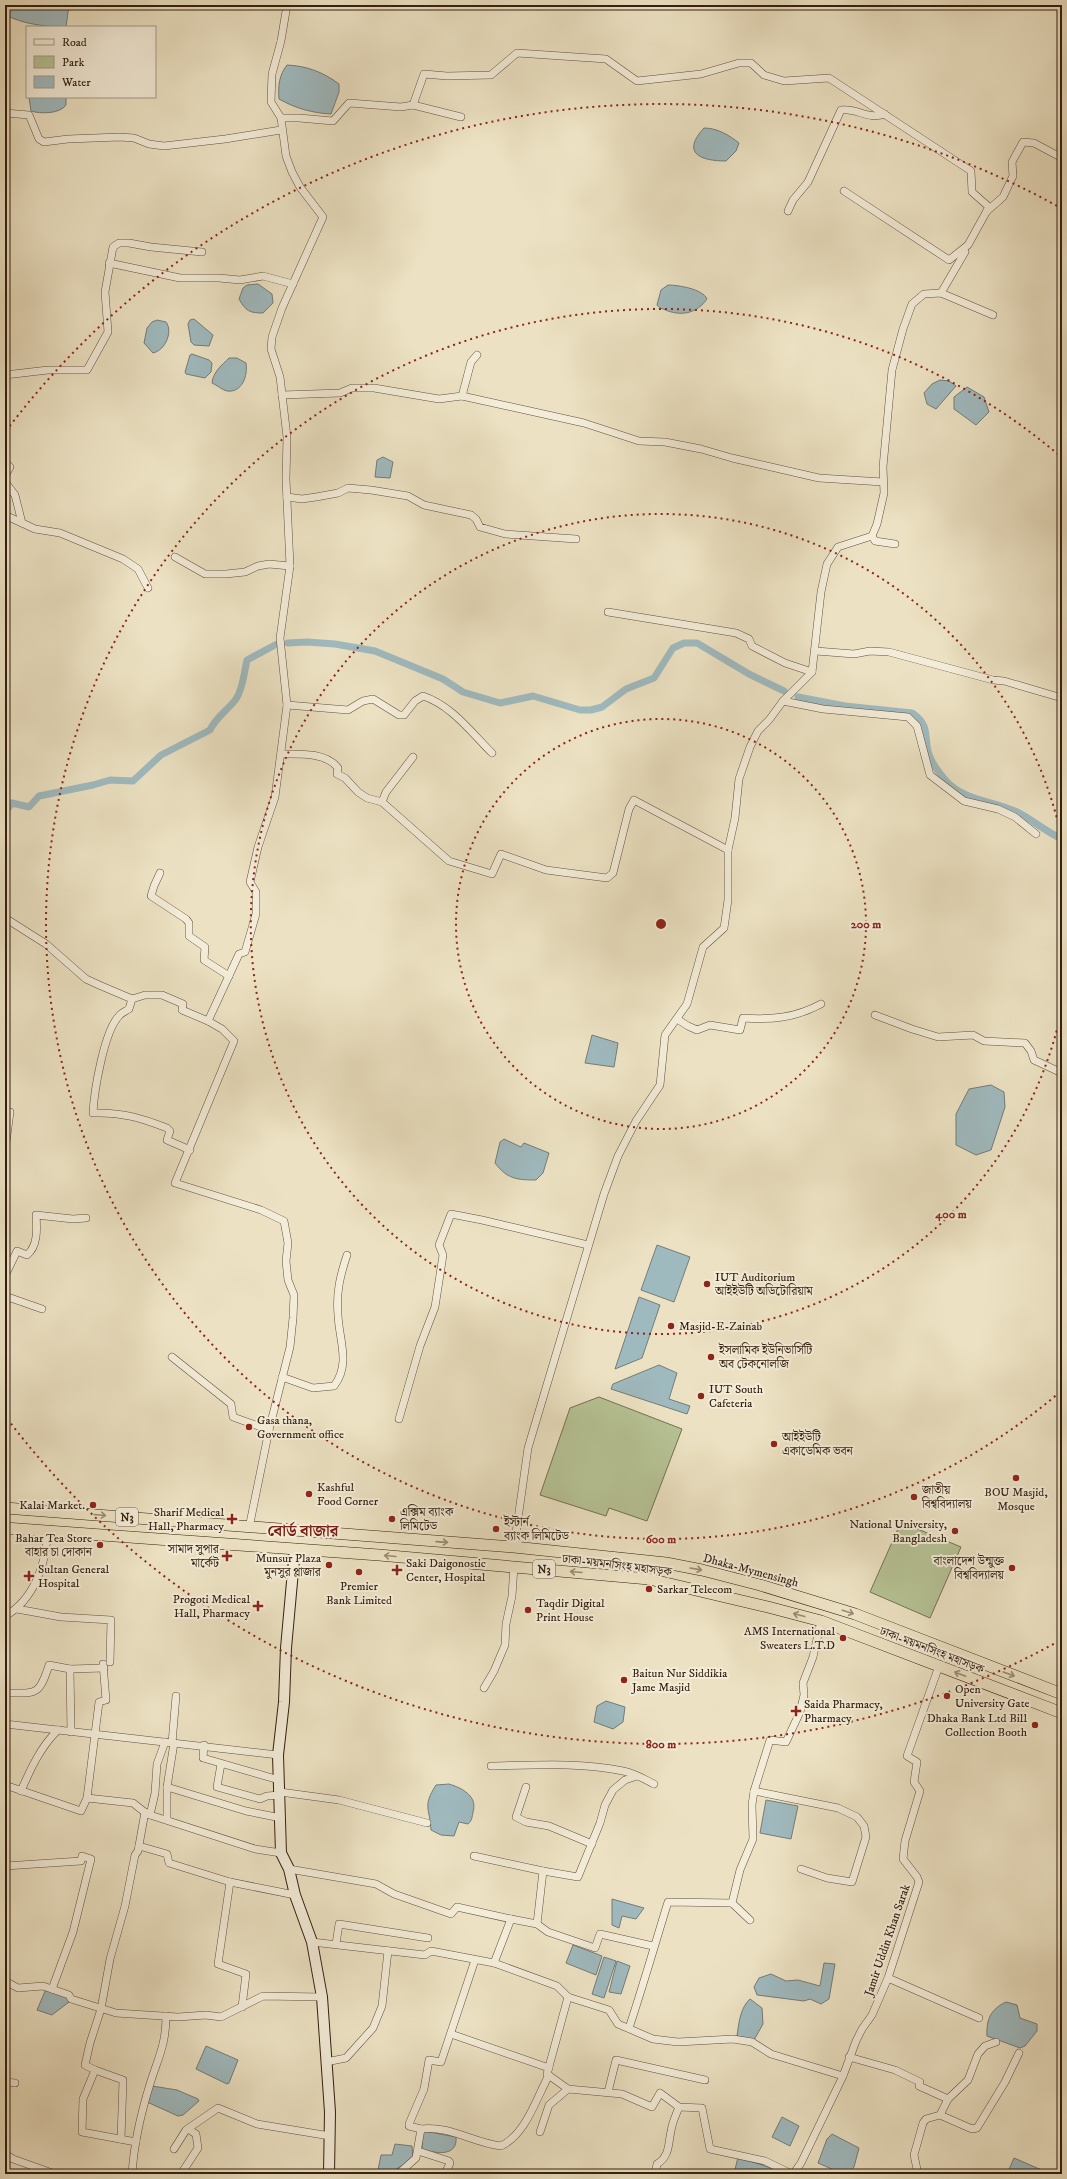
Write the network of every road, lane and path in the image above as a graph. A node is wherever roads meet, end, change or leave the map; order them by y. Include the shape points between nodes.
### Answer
1 (287, 5) edge
2 (413, 105) junction
3 (5, 113) edge
4 (885, 114) junction
5 (461, 117) dead end
6 (280, 118) junction
7 (281, 130) junction
8 (1062, 158) edge
9 (844, 191) dead end
10 (788, 211) dead end
11 (972, 239) junction
12 (202, 252) dead end
13 (109, 263) junction
14 (293, 284) junction
15 (941, 293) junction
16 (993, 315) dead end
17 (477, 355) dead end
18 (5, 376) edge
19 (282, 395) junction
20 (462, 396) junction
21 (5, 462) edge
22 (5, 476) edge
23 (5, 482) edge
24 (884, 482) junction
25 (287, 497) junction
26 (5, 518) edge
27 (22, 523) junction
28 (872, 536) junction
29 (576, 538) dead end
30 (895, 544) dead end
31 (175, 557) dead end
32 (290, 566) junction
33 (148, 588) dead end
34 (608, 612) dead end
35 (816, 651) junction
36 (812, 672) junction
37 (1062, 698) edge
38 (783, 701) junction
39 (287, 705) junction
40 (492, 753) dead end
41 (281, 754) junction
42 (412, 757) dead end
43 (382, 802) junction
44 (1036, 834) dead end
45 (728, 850) junction
46 (160, 873) dead end
47 (5, 918) edge
48 (229, 976) junction
49 (132, 999) junction
50 (821, 1004) dead end
51 (876, 1015) dead end
52 (677, 1019) junction
53 (208, 1021) junction
54 (1062, 1073) edge
55 (5, 1111) edge
56 (5, 1150) edge
57 (190, 1150) junction
58 (86, 1218) dead end
59 (588, 1245) junction
60 (347, 1255) dead end
61 (5, 1276) edge
62 (5, 1296) edge
63 (42, 1308) dead end
64 (172, 1357) dead end
65 (282, 1377) junction
66 (399, 1419) dead end
67 (270, 1430) junction
68 (5, 1508) edge
69 (5, 1528) edge
70 (249, 1528) junction
71 (47, 1531) junction
72 (514, 1547) junction
73 (295, 1549) junction
74 (514, 1566) junction
75 (17, 1609) junction
76 (5, 1616) edge
77 (821, 1622) junction
78 (106, 1665) junction
79 (939, 1666) junction
80 (70, 1669) junction
81 (484, 1688) dead end
82 (5, 1693) edge
83 (1062, 1694) edge
84 (176, 1696) dead end
85 (1062, 1714) edge
86 (5, 1724) edge
87 (58, 1730) junction
88 (71, 1732) junction
89 (95, 1735) junction
90 (170, 1743) junction
91 (204, 1745) junction
92 (278, 1754) junction
93 (221, 1764) junction
94 (491, 1766) dead end
95 (637, 1776) junction
96 (279, 1780) junction
97 (654, 1784) dead end
98 (5, 1785) edge
99 (167, 1786) junction
100 (526, 1787) dead end
101 (21, 1791) junction
102 (754, 1791) junction
103 (280, 1793) junction
104 (86, 1798) junction
105 (147, 1813) junction
106 (281, 1818) junction
107 (167, 1820) junction
108 (427, 1822) dead end
109 (592, 1844) junction
110 (139, 1846) junction
111 (281, 1853) junction
112 (474, 1856) dead end
113 (5, 1866) edge
114 (289, 1869) junction
115 (801, 1869) dead end
116 (543, 1871) junction
117 (230, 1882) junction
118 (295, 1894) junction
119 (732, 1904) junction
120 (511, 1919) junction
121 (750, 1920) dead end
122 (537, 1924) junction
123 (428, 1938) dead end
124 (312, 1942) junction
125 (336, 1944) junction
126 (653, 1946) junction
127 (388, 1951) junction
128 (475, 1960) junction
129 (494, 1964) junction
130 (888, 1978) junction
131 (5, 1981) edge
132 (52, 1989) junction
133 (322, 1997) junction
134 (568, 1997) junction
135 (242, 2007) junction
136 (100, 2009) junction
137 (166, 2016) junction
138 (979, 2018) dead end
139 (628, 2028) junction
140 (451, 2034) junction
141 (996, 2042) dead end
142 (1019, 2053) dead end
143 (849, 2057) junction
144 (326, 2062) junction
145 (549, 2068) junction
146 (95, 2070) junction
147 (548, 2075) junction
148 (843, 2076) junction
149 (705, 2080) dead end
150 (5, 2082) edge
151 (15, 2083) dead end
152 (568, 2089) junction
153 (608, 2092) junction
154 (948, 2099) junction
155 (679, 2107) junction
156 (940, 2116) junction
157 (188, 2129) junction
158 (421, 2129) junction
159 (540, 2132) dead end
160 (330, 2136) junction
161 (121, 2139) junction
162 (136, 2142) junction
163 (174, 2149) dead end
164 (418, 2151) junction
165 (5, 2154) edge
166 (55, 2174) edge
167 (132, 2174) edge
168 (182, 2174) edge
169 (329, 2174) edge
170 (398, 2174) edge
171 (445, 2174) edge
172 (655, 2174) edge
173 (792, 2174) edge
174 (918, 2174) edge

1 - 6 street via 272,74 271,102
2 - 4 street via 424,74 491,75 517,53 606,59 638,80 701,74 739,63 751,63 764,75 784,81 829,78
2 - 5 street
2 - 6 street via 400,107 349,103 333,121
3 - 7 street via 29,115 39,140 44,142 68,138 120,137 164,146
4 - 10 street via 875,117 849,109 841,110 808,182 793,200
4 - 11 street via 970,170 972,192 989,207
6 - 7 street
7 - 14 street via 292,172 323,217
8 - 11 street via 1034,143 1023,142 1012,162 1013,176 1003,197 988,209
9 - 11 street via 949,260
11 - 15 street
12 - 13 street via 157,248 129,242 119,243 113,247
13 - 14 street via 180,278 240,280 263,276
13 - 18 street via 105,292 108,332 87,370 48,370
14 - 19 street via 272,337 271,349 280,377
15 - 16 street
15 - 24 street via 924,294 912,304 903,329 892,370
17 - 20 street via 471,362
19 - 20 street via 340,393 352,388 374,388 439,399
19 - 25 street via 287,437
20 - 24 street via 590,425 639,441 665,442 701,449 819,478
21 - 22 street via 10,467
23 - 27 street via 15,495
24 - 28 street via 878,524
25 - 29 street via 316,497 338,493 348,488 371,490 408,496 424,505 471,515 480,527 505,534
25 - 32 street
26 - 27 street
27 - 33 street via 35,529 60,533 123,559 138,569
28 - 30 street via 875,542
28 - 35 street via 838,547 827,564 820,599
31 - 32 street via 205,574 233,574 268,564
32 - 39 street via 280,638
34 - 36 street via 736,633 749,639 752,646 766,654
35 - 36 street
35 - 37 street via 854,654 870,651 889,652
36 - 38 street
38 - 44 street via 823,709 908,717 917,726 930,775 964,801 998,809 1015,817
38 - 45 street via 758,731 738,779 735,818
39 - 40 street via 348,710 363,701 374,699 399,715 404,715 415,701 423,696 445,706
39 - 41 street
41 - 43 street via 310,755 335,764 338,768 337,774 358,792 367,798
41 - 48 street via 275,797 258,847 250,882 256,892 256,914 245,952 239,954
42 - 43 street via 386,792
43 - 45 street via 449,861 492,874 501,854 546,870 607,878 613,873 634,800
45 - 52 street via 728,900 724,928 703,947 687,1004
46 - 48 street via 151,896 186,919 189,923 189,936 205,947 204,960
47 - 49 street via 46,944 86,979
48 - 53 street
49 - 53 street via 145,995 162,995 183,1004 182,1010
49 - 57 street via 129,1009 119,1015 110,1029 98,1077 94,1113 111,1112 145,1119 167,1128 170,1131 167,1140
50 - 52 street via 785,1018 743,1018 740,1030 710,1025 698,1030
51 - 54 street via 938,1037 973,1035 984,1041 1024,1043 1032,1051 1034,1060
52 - 59 street via 665,1036 660,1084 636,1121 618,1156
53 - 57 street via 222,1029 234,1041
55 - 56 street via 10,1112
57 - 65 street via 175,1183 249,1206 284,1221 288,1243 288,1280 294,1295 290,1347
58 - 61 street via 36,1215 37,1235 30,1252 27,1255 17,1251
59 - 66 street via 451,1214 439,1245 443,1255 435,1307 422,1339
59 - 72 street via 528,1448
60 - 65 street via 339,1279 338,1314 344,1353 340,1376 334,1386 313,1388
62 - 63 street
64 - 67 street via 231,1404 233,1417
65 - 67 street
67 - 70 street
68 -> 70 highway, N3
69 - 71 highway, ঢাকা-ময়মনসিংহ মহাসড়ক / N3
70 -> 72 highway, Dhaka-Mymensingh / N3
71 - 73 highway, ঢাকা-ময়মনসিংহ মহাসড়ক / N3
71 - 75 street via 34,1588
72 -> 83 highway, Dhaka-Mymensingh / N3 via 666,1563 760,1585 854,1614
74 -> 73 highway, ঢাকা-ময়মনসিংহ মহাসড়ক / N3
73 - 92 main road
77 -> 74 highway, ঢাকা-ময়মনসিংহ মহাসড়ক / N3 via 649,1579
74 - 81 street via 505,1645
75 - 76 street
75 - 78 street via 61,1617 111,1620
77 - 79 highway, ঢাকা-ময়মনসিংহ মহাসড়ক / N3
77 - 102 street via 803,1683 804,1695 800,1712 786,1742 770,1740
78 - 80 street
78 - 89 street via 106,1700 99,1702
85 -> 79 highway, ঢাকা-ময়মনসিংহ মহাসড়ক / N3
79 - 130 street, Jamir Uddin Khan Sarak via 908,1753 908,1758 917,1762 914,1782 920,1791 905,1841 903,1859 918,1877 919,1882
80 - 82 street via 49,1665 42,1686 38,1690
80 - 88 street
84 - 90 street
86 - 87 street
87 - 88 street
87 - 101 street via 46,1743 28,1773
88 - 89 street
89 - 90 street
89 - 104 street
90 - 91 street
90 - 99 street
90 - 105 street via 157,1764 155,1793
91 - 92 street
91 - 93 street via 203,1758
92 - 96 main road
93 - 96 street
93 - 103 street via 217,1786 260,1799
94 - 95 street via 603,1768
95 - 97 street
95 - 109 street via 625,1780 613,1790 605,1805
96 - 103 main road
98 - 101 street
99 - 106 street via 246,1811
99 - 107 street
100 - 109 street via 516,1817 526,1822 549,1826
101 - 104 street via 81,1811
102 - 115 street via 838,1808 857,1817 864,1826 866,1837 852,1882 826,1878
102 - 119 street via 752,1840 740,1870
103 - 106 main road
103 - 108 street via 339,1800
104 - 105 street via 133,1802
105 - 107 street
105 - 110 street
106 - 111 main road
107 - 111 street via 255,1849
109 - 116 street via 578,1877
110 - 117 street via 167,1854 169,1863
110 - 136 street via 134,1855 125,1906 110,1959
111 - 114 main road
112 - 116 street
113 - 132 street via 81,1861 82,1856 91,1859 72,1932
114 - 118 main road
114 - 120 street via 376,1884 394,1894 451,1914 457,1907
116 - 122 street
117 - 118 street
117 - 135 street via 218,1964 246,1974
118 - 124 main road
119 - 121 street
119 - 126 street via 668,1902
120 - 122 street
120 - 129 street
122 - 126 street via 548,1932 596,1948 600,1934
123 - 125 street via 339,1924
124 - 125 street
124 - 133 main road
125 - 127 street
126 - 139 street via 649,1966
127 - 128 street via 424,1955 431,1952
127 - 144 street via 382,2006 373,2028 346,2058
128 - 129 street
128 - 140 street
129 - 134 street via 557,1986
130 - 138 street
130 - 143 street, Jamir Uddin Khan Sarak via 872,2015 862,2029
131 - 132 street via 18,1988 43,1986
132 - 136 street
133 - 135 street via 263,1996
133 - 144 main road
134 - 139 street via 608,2010 618,2024
134 - 145 street
135 - 137 street via 221,2017
136 - 137 street via 116,2013
136 - 146 street via 85,2064
137 - 162 street via 165,2043 150,2083
139 - 148 street via 653,2039 678,2042 733,2038 752,2042 771,2054
140 - 145 street
140 - 158 street via 441,2062 429,2060 424,2089 409,2124
141 - 154 street via 985,2046 978,2054 968,2080
142 - 156 street via 977,2128 972,2129
143 - 148 street, Jamir Uddin Khan Sarak
143 - 154 street via 895,2070 920,2082 919,2086
144 - 160 main road
145 - 147 street
146 - 161 street via 123,2080
146 - 161 street via 82,2099 82,2132
147 - 152 street
147 - 158 street via 525,2122 514,2136 500,2146 454,2133
148 - 173 street, Jamir Uddin Khan Sarak via 801,2163
149 - 153 street via 616,2060
150 - 151 street
152 - 153 street
152 - 159 street via 549,2105
153 - 155 street via 622,2094 652,2107 660,2093
154 - 156 street
155 - 172 street via 671,2130 668,2151 657,2164
155 - 173 street via 702,2108 710,2149 765,2161
156 - 174 street via 926,2119 923,2123 914,2155
157 - 160 street via 218,2108 257,2124
157 - 163 street
157 - 168 street via 196,2134 198,2148
158 - 164 street
160 - 169 main road
161 - 162 street
162 - 167 street
164 - 170 street via 416,2158
164 - 171 street via 449,2161
165 - 166 street

